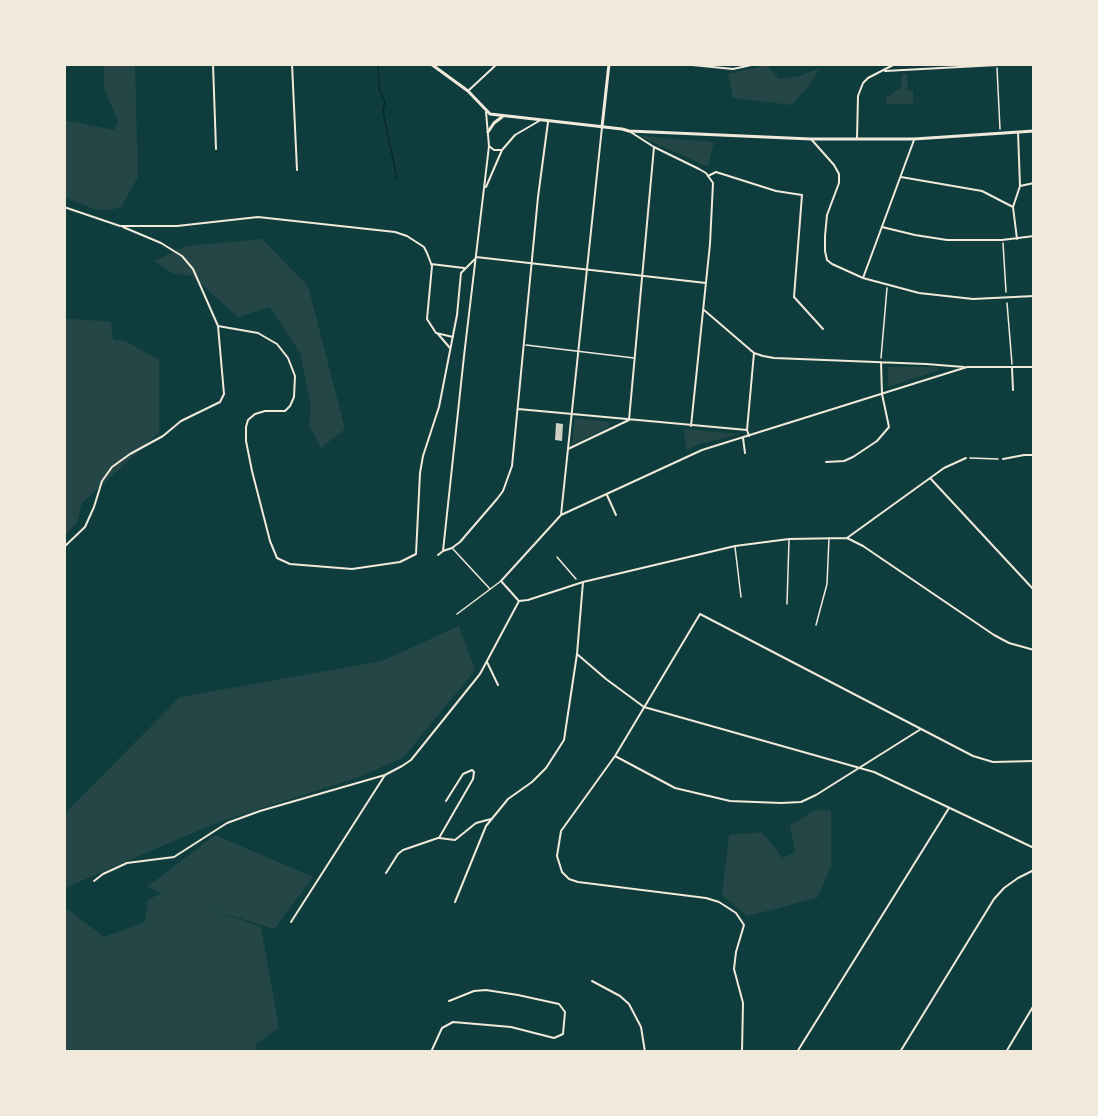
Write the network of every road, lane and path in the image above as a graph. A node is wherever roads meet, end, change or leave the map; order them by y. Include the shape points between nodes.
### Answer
1 (213, 64) edge
2 (292, 64) edge
3 (431, 64) edge
4 (442, 64) edge
5 (497, 64) edge
6 (609, 64) edge
7 (682, 64) edge
8 (756, 64) edge
9 (895, 64) edge
10 (1016, 64) edge
11 (997, 65) edge
12 (438, 70) junction
13 (885, 71) junction
14 (468, 91) junction
15 (486, 112) junction
16 (503, 116) junction
17 (539, 121) junction
18 (548, 122) junction
19 (602, 127) junction
20 (629, 131) junction
21 (1034, 131) edge
22 (488, 132) junction
23 (1018, 132) junction
24 (1000, 133) junction
25 (811, 139) junction
26 (857, 139) junction
27 (914, 139) junction
28 (489, 146) junction
29 (654, 147) junction
30 (216, 149) dead end
31 (502, 150) junction
32 (297, 170) dead end
33 (708, 176) junction
34 (902, 177) junction
35 (1034, 183) edge
36 (1020, 186) junction
37 (485, 189) junction
38 (64, 207) edge
39 (1013, 207) junction
40 (120, 226) junction
41 (882, 227) junction
42 (1034, 236) edge
43 (1017, 239) junction
44 (1002, 240) junction
45 (476, 258) junction
46 (531, 263) junction
47 (431, 264) junction
48 (464, 268) junction
49 (587, 269) junction
50 (642, 276) junction
51 (863, 278) junction
52 (706, 283) junction
53 (887, 285) junction
54 (1034, 296) edge
55 (1007, 299) junction
56 (703, 309) junction
57 (218, 326) junction
58 (823, 329) dead end
59 (436, 333) junction
60 (453, 337) junction
61 (525, 345) junction
62 (451, 349) junction
63 (578, 351) junction
64 (754, 353) junction
65 (635, 358) junction
66 (881, 362) junction
67 (967, 367) junction
68 (1034, 367) edge
69 (1012, 368) junction
70 (1013, 390) dead end
71 (882, 394) junction
72 (518, 410) junction
73 (571, 414) junction
74 (629, 420) junction
75 (691, 426) junction
76 (747, 430) junction
77 (749, 436) junction
78 (742, 438) junction
79 (567, 450) junction
80 (745, 453) dead end
81 (1034, 455) edge
82 (966, 458) joint
83 (1003, 459) joint
84 (826, 462) dead end
85 (930, 478) junction
86 (607, 495) junction
87 (561, 515) junction
88 (616, 515) dead end
89 (829, 538) junction
90 (847, 538) junction
91 (789, 539) junction
92 (735, 546) junction
93 (64, 547) edge
94 (453, 548) junction
95 (443, 551) junction
96 (438, 555) dead end
97 (557, 556) dead end
98 (501, 581) junction
99 (581, 582) junction
100 (490, 589) junction
101 (1034, 590) edge
102 (741, 597) dead end
103 (519, 600) junction
104 (787, 604) dead end
105 (457, 614) dead end
106 (816, 624) dead end
107 (1034, 650) edge
108 (577, 654) junction
109 (487, 662) junction
110 (498, 685) dead end
111 (644, 707) junction
112 (922, 728) junction
113 (615, 756) junction
114 (1034, 761) edge
115 (858, 769) junction
116 (385, 775) junction
117 (446, 801) dead end
118 (949, 808) junction
119 (491, 819) junction
120 (439, 838) junction
121 (1034, 848) edge
122 (1034, 870) edge
123 (386, 873) dead end
124 (94, 881) dead end
125 (455, 902) dead end
126 (291, 922) dead end
127 (592, 981) dead end
128 (449, 1001) dead end
129 (1034, 1005) edge
130 (431, 1052) edge
131 (645, 1052) edge
132 (742, 1052) edge
133 (797, 1052) edge
134 (900, 1052) edge
135 (1006, 1052) edge

1 - 30 street
2 - 32 street
3 - 12 street
4 - 12 street
5 - 14 street
6 - 19 street
7 - 8 street via 722,69
9 - 13 street
10 - 11 street
11 - 13 street
11 - 24 path
12 - 14 street
13 - 26 street via 868,78 860,89
14 - 15 street
15 - 16 street
15 - 22 street
16 - 17 street
16 - 22 street
17 - 18 street
17 - 31 street via 515,135
18 - 19 street
18 - 46 street
19 - 20 street
19 - 49 street
20 - 25 street
20 - 29 street
21 - 23 street
22 - 28 street
23 - 24 street
23 - 36 street
24 - 27 street
25 - 26 street
25 - 51 street via 839,174 827,215 827,260
26 - 27 street
27 - 34 street
28 - 31 street
28 - 37 street
29 - 33 street
29 - 50 street
31 - 37 street
33 - 52 street via 714,188
33 - 58 street via 716,172 802,195 794,297
34 - 39 street via 981,191
34 - 41 street
35 - 36 street
36 - 39 street
37 - 45 street
38 - 40 street
39 - 43 street
40 - 47 street via 177,226 258,217 395,232 424,247
40 - 57 street via 182,256
41 - 44 street via 947,240
41 - 51 street
42 - 43 street
43 - 44 street
44 - 55 path
45 - 46 street
45 - 48 street
45 - 95 street
46 - 49 street
46 - 61 street
47 - 48 street
47 - 59 street via 427,312
48 - 60 street
49 - 50 street
49 - 63 street
50 - 52 street
50 - 65 street
51 - 53 street
52 - 56 street
53 - 55 street via 919,293
53 - 66 path
54 - 55 street
55 - 69 path
56 - 64 street
56 - 75 street
57 - 62 street via 258,333 277,344 295,375 290,406 285,411 255,414 246,427 252,471 273,552 290,564 378,567 416,554 420,473 440,407
57 - 93 street via 223,398 112,467 85,527
59 - 60 street
59 - 62 street
60 - 62 street
61 - 63 lane
61 - 72 street
63 - 65 lane
63 - 73 street
64 - 66 street via 774,358
64 - 76 street
65 - 74 street
66 - 67 street
66 - 71 street
67 - 69 street
67 - 71 street
68 - 69 street
69 - 70 street
71 - 77 street
71 - 84 street via 889,427 877,441 853,457
72 - 73 street
72 - 94 street via 512,466 503,491
73 - 74 street
73 - 79 street
74 - 75 street
74 - 79 street
75 - 76 street
76 - 77 street
77 - 78 street
78 - 80 street
78 - 86 street via 702,450
79 - 87 street
81 - 83 street
82 - 83 path
82 - 85 street
85 - 90 street
85 - 101 street
86 - 87 street
86 - 88 street
87 - 98 street
89 - 90 street
89 - 91 street
89 - 106 lane via 827,584
90 - 107 street via 994,635
91 - 92 street
91 - 104 lane
92 - 99 street
92 - 102 lane
94 - 95 street
94 - 100 lane
95 - 96 street
97 - 99 path
98 - 100 lane
98 - 103 street
99 - 103 street
99 - 108 street
100 - 105 lane
103 - 109 street
108 - 111 street
108 - 119 street via 564,740 532,782 508,799
109 - 110 street
109 - 116 street via 411,760
111 - 112 street via 700,614
111 - 113 street
111 - 115 street
112 - 114 street via 986,760
112 - 115 street
113 - 115 street via 675,788 741,801 801,801
113 - 132 street via 561,831 557,856 562,872 578,882 706,898 736,912 744,925 734,969 743,1003
115 - 118 street via 874,772
116 - 124 street via 227,823 174,857 127,863
116 - 126 street
117 - 120 street via 463,774 473,771 473,779
118 - 121 street
118 - 133 street
119 - 120 street via 476,823 455,840
119 - 125 street
120 - 123 street via 403,850
122 - 134 street via 1004,888 994,899
127 - 131 street via 629,1004 641,1027
128 - 130 street via 486,990 559,1004 565,1012 563,1034 554,1038 511,1027 453,1022 442,1028
129 - 135 street

